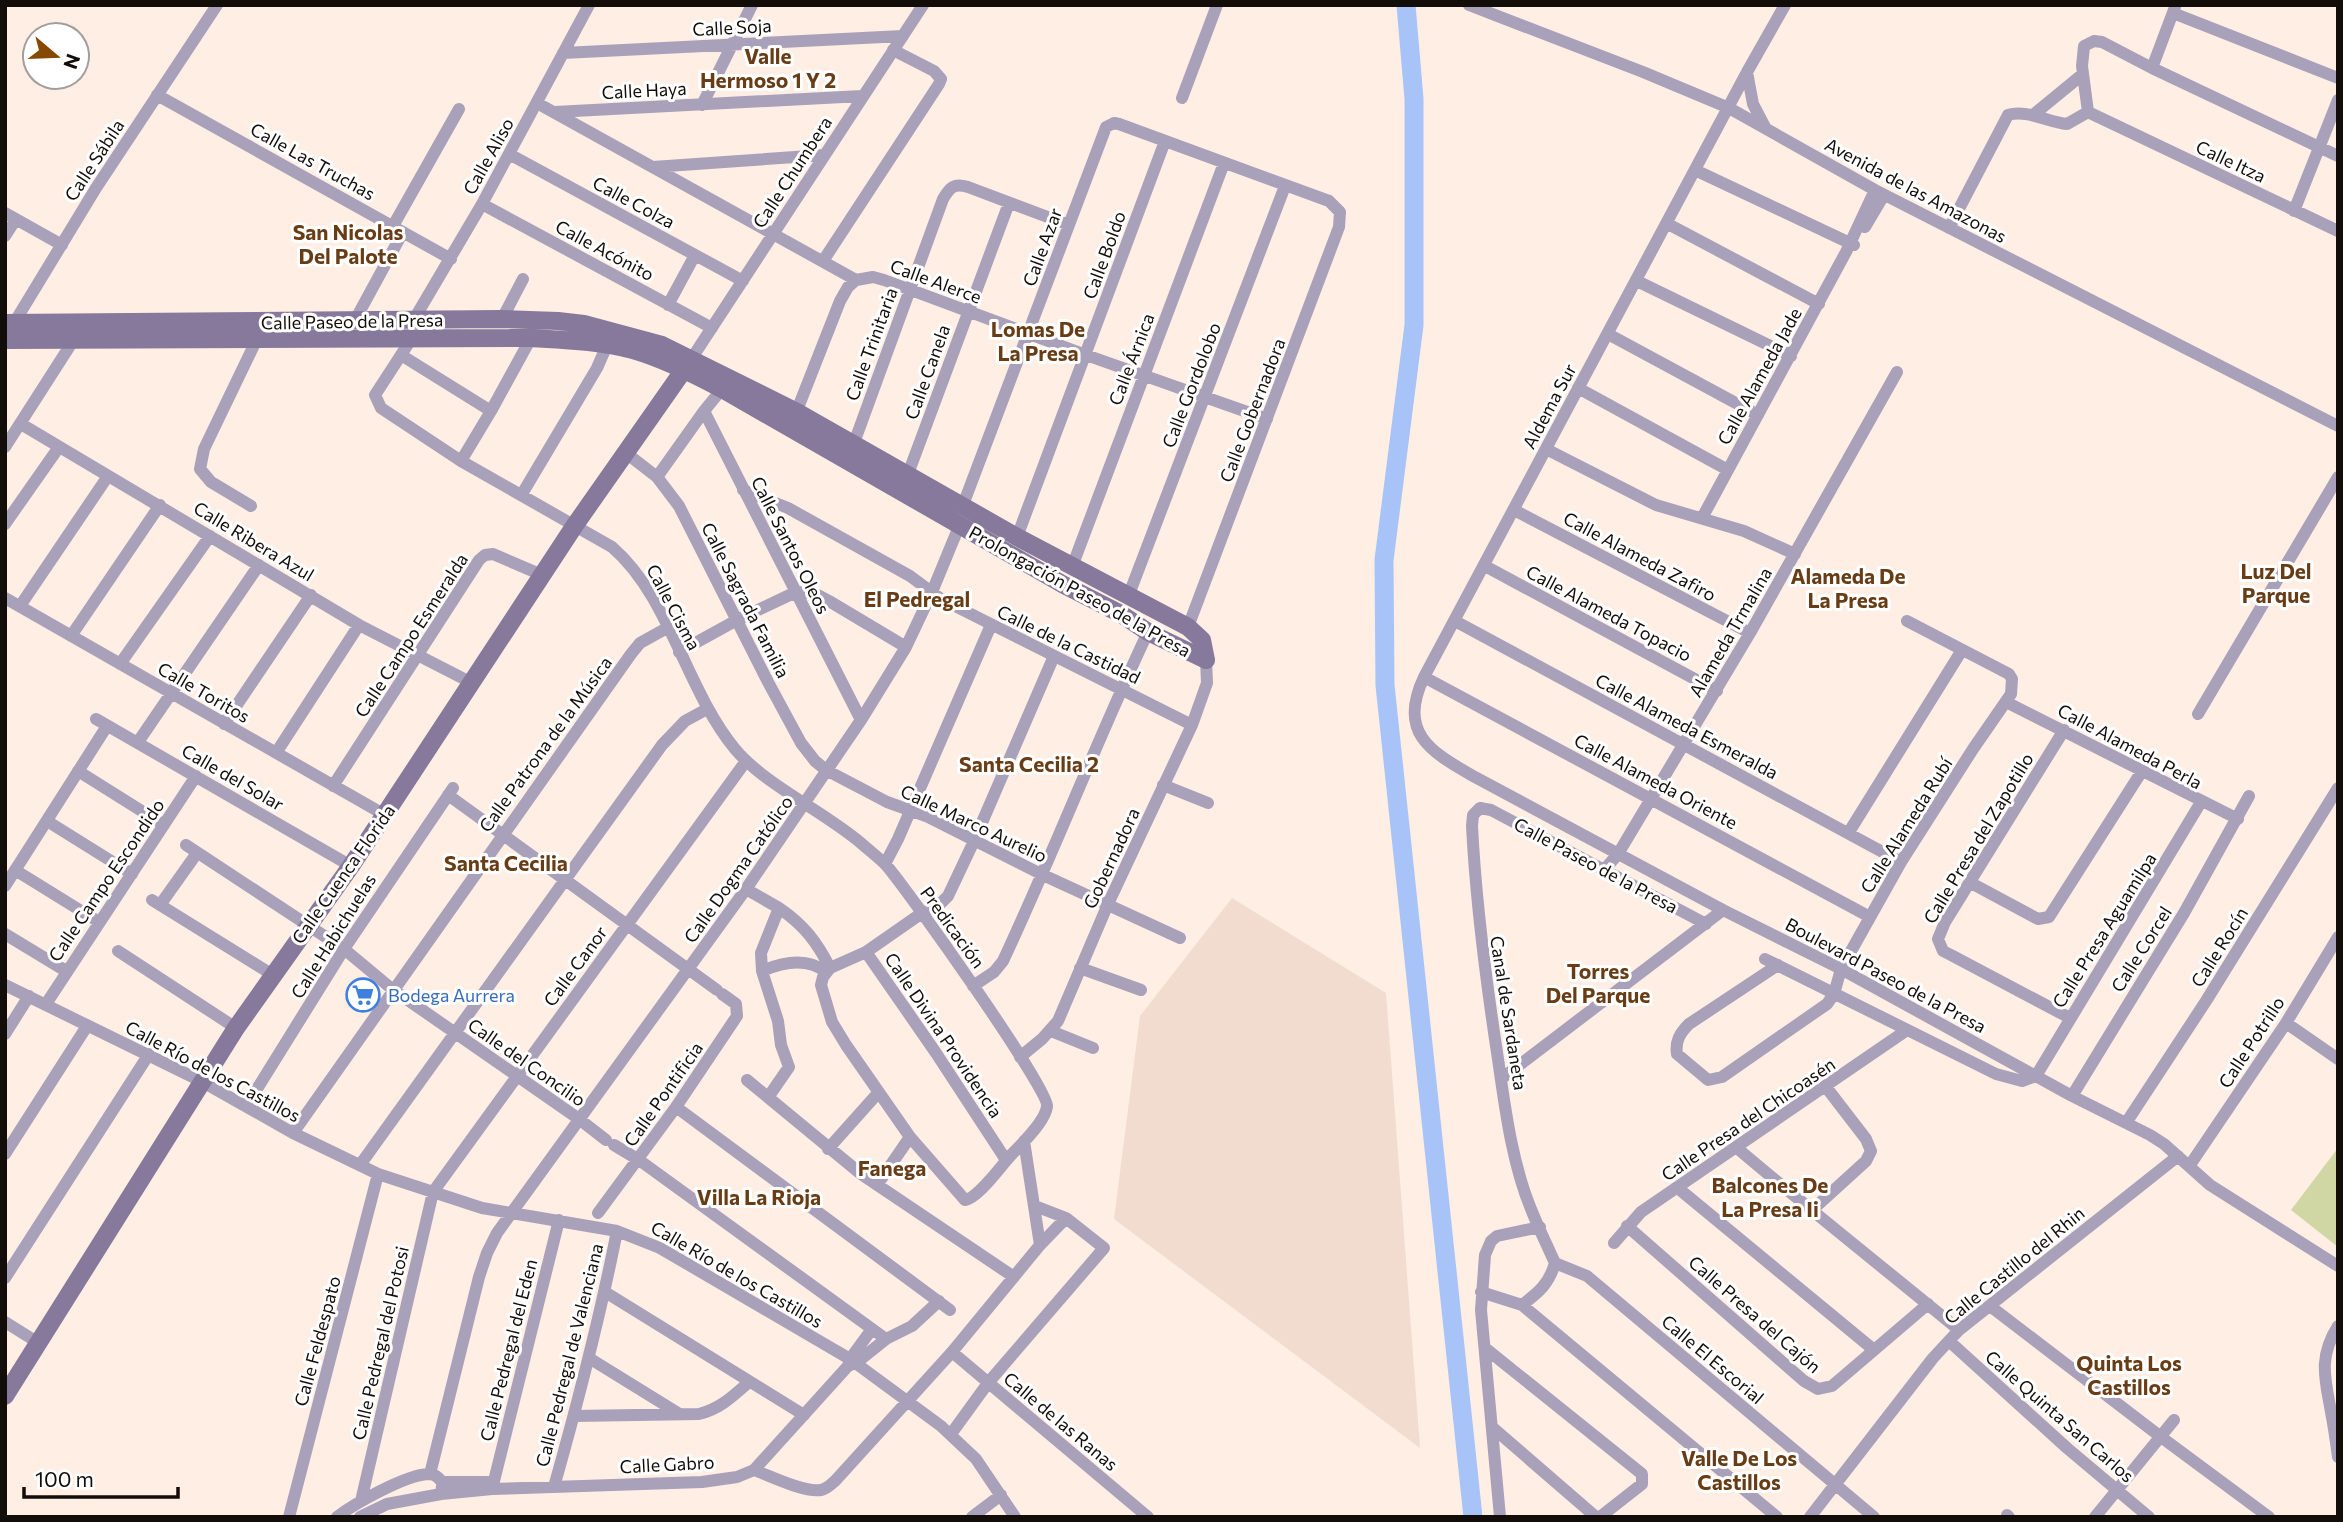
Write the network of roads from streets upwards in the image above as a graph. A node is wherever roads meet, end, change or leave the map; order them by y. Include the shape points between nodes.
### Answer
1 (217, 5) edge
2 (589, 5) edge
3 (752, 5) edge
4 (923, 5) edge
5 (1217, 5) edge
6 (1469, 5) edge
7 (1785, 5) edge
8 (2175, 9) edge
9 (903, 36) junction
10 (731, 45) junction
11 (893, 50) junction
12 (563, 53) junction
13 (2152, 68) junction
14 (1747, 72) junction
15 (2083, 74) junction
16 (2338, 78) edge
17 (157, 95) junction
18 (862, 96) junction
19 (1182, 99) dead end
20 (2338, 100) edge
21 (537, 103) junction
22 (702, 105) junction
23 (1729, 108) junction
24 (459, 109) dead end
25 (554, 112) junction
26 (2088, 112) junction
27 (2034, 116) junction
28 (1765, 127) junction
29 (1165, 141) junction
30 (2319, 147) junction
31 (509, 154) junction
32 (824, 155) junction
33 (2338, 156) edge
34 (1223, 163) junction
35 (651, 167) junction
36 (1695, 170) junction
37 (1285, 186) junction
38 (1879, 192) junction
39 (1009, 203) junction
40 (482, 204) junction
41 (2294, 211) junction
42 (11, 216) edge
43 (1668, 224) junction
44 (1069, 225) junction
45 (1949, 228) junction
46 (398, 229) junction
47 (2338, 232) edge
48 (774, 234) junction
49 (5, 236) edge
50 (62, 245) junction
51 (1850, 246) junction
52 (695, 255) junction
53 (451, 259) junction
54 (823, 261) junction
55 (523, 279) dead end
56 (856, 280) junction
57 (743, 281) junction
58 (1637, 281) junction
59 (909, 290) junction
60 (668, 304) junction
61 (1819, 304) junction
62 (968, 311) junction
63 (502, 319) junction
64 (354, 321) junction
65 (185, 323) junction
66 (712, 328) junction
67 (412, 329) junction
68 (7, 331) edge
69 (255, 332) junction
70 (1028, 333) junction
71 (1608, 334) junction
72 (531, 338) junction
73 (124, 339) junction
74 (72, 341) junction
75 (607, 345) junction
76 (401, 355) junction
77 (1086, 355) junction
78 (1791, 356) junction
79 (688, 364) junction
80 (1897, 372) dead end
81 (1144, 375) junction
82 (1578, 388) junction
83 (722, 389) junction
84 (375, 395) joint
85 (1206, 396) junction
86 (491, 411) junction
87 (704, 411) junction
88 (1758, 415) junction
89 (1267, 419) junction
90 (793, 420) junction
91 (21, 424) junction
92 (2338, 426) edge
93 (854, 443) junction
94 (5, 447) edge
95 (59, 447) junction
96 (1546, 449) junction
97 (626, 453) junction
98 (461, 461) junction
99 (1728, 470) junction
100 (908, 474) junction
101 (108, 476) junction
102 (657, 477) junction
103 (2338, 477) edge
104 (743, 490) junction
105 (522, 494) junction
106 (160, 505) junction
107 (962, 505) junction
108 (251, 506) dead end
109 (1514, 510) junction
110 (1702, 517) junction
111 (5, 524) edge
112 (960, 524) junction
113 (575, 525) junction
114 (210, 536) junction
115 (1017, 537) junction
116 (1795, 554) junction
117 (260, 565) junction
118 (1485, 566) junction
119 (1072, 567) junction
120 (542, 575) junction
121 (796, 592) junction
122 (932, 592) junction
123 (311, 595) junction
124 (1128, 597) junction
125 (5, 598) edge
126 (20, 606) junction
127 (737, 620) junction
128 (1455, 621) junction
129 (1908, 621) dead end
130 (359, 625) junction
131 (991, 625) junction
132 (1188, 627) junction
133 (667, 628) junction
134 (1148, 632) junction
135 (1750, 634) junction
136 (71, 636) junction
137 (906, 647) junction
138 (1962, 650) junction
139 (679, 652) junction
140 (417, 656) junction
141 (1054, 656) junction
142 (1206, 660) junction
143 (120, 664) junction
144 (1424, 677) junction
145 (472, 684) junction
146 (1121, 688) junction
147 (1717, 691) junction
148 (170, 693) junction
149 (2006, 702) junction
150 (707, 709) junction
151 (2198, 714) dead end
152 (861, 720) junction
153 (1417, 723) joint
154 (224, 724) junction
155 (1192, 725) junction
156 (2064, 730) junction
157 (138, 743) junction
158 (1683, 745) junction
159 (275, 753) junction
160 (746, 761) junction
161 (826, 770) junction
162 (78, 771) junction
163 (2142, 771) junction
164 (196, 776) junction
165 (1164, 785) junction
166 (333, 786) junction
167 (2338, 788) edge
168 (450, 792) joint
169 (2249, 796) dead end
170 (1651, 798) junction
171 (2201, 802) junction
172 (806, 803) junction
173 (1208, 803) dead end
174 (1485, 808) joint
175 (910, 811) junction
176 (385, 815) junction
177 (2238, 819) junction
178 (47, 821) junction
179 (164, 825) junction
180 (1849, 832) junction
181 (501, 835) junction
182 (974, 841) junction
183 (1618, 854) junction
184 (1902, 862) junction
185 (885, 864) junction
186 (351, 866) junction
187 (1605, 869) junction
188 (15, 870) junction
189 (132, 874) junction
190 (1043, 875) junction
191 (565, 881) junction
192 (1971, 883) junction
193 (5, 886) edge
194 (746, 889) junction
195 (1108, 904) junction
196 (779, 908) junction
197 (1723, 910) junction
198 (922, 914) junction
199 (1870, 916) junction
200 (99, 922) junction
201 (1706, 924) junction
202 (308, 925) junction
203 (626, 925) junction
204 (5, 934) edge
205 (2338, 937) edge
206 (1180, 938) dead end
207 (344, 949) junction
208 (118, 951) dead end
209 (866, 952) junction
210 (1765, 959) dead end
211 (1778, 965) junction
212 (1080, 968) junction
213 (1841, 969) junction
214 (688, 970) junction
215 (828, 970) junction
216 (66, 971) junction
217 (762, 971) junction
218 (273, 975) junction
219 (5, 985) edge
220 (973, 986) junction
221 (392, 989) junction
222 (1141, 990) dead end
223 (1834, 994) junction
224 (29, 996) junction
225 (46, 1004) junction
226 (2070, 1018) junction
227 (2286, 1023) junction
228 (87, 1026) junction
229 (236, 1027) junction
230 (1907, 1030) junction
231 (1051, 1031) junction
232 (5, 1034) edge
233 (457, 1034) junction
234 (1093, 1048) dead end
235 (149, 1054) junction
236 (1020, 1057) junction
237 (2338, 1059) edge
238 (2036, 1076) junction
239 (517, 1077) junction
240 (1501, 1079) junction
241 (747, 1080) dead end
242 (201, 1081) junction
243 (1826, 1087) junction
244 (878, 1093) junction
245 (769, 1096) junction
246 (2072, 1096) junction
247 (247, 1105) junction
248 (676, 1107) junction
249 (579, 1119) junction
250 (2126, 1123) junction
251 (293, 1133) junction
252 (910, 1137) junction
253 (1024, 1141) junction
254 (1737, 1148) junction
255 (828, 1149) junction
256 (5, 1154) edge
257 (2178, 1156) junction
258 (639, 1160) junction
259 (1006, 1160) junction
260 (2190, 1165) junction
261 (360, 1166) junction
262 (378, 1174) junction
263 (877, 1185) junction
264 (1679, 1189) junction
265 (433, 1192) junction
266 (1035, 1206) junction
267 (1811, 1211) junction
268 (510, 1213) junction
269 (598, 1213) dead end
270 (1066, 1219) junction
271 (559, 1220) junction
272 (1627, 1226) junction
273 (1540, 1227) junction
274 (617, 1230) junction
275 (1614, 1243) dead end
276 (1040, 1245) junction
277 (1555, 1263) junction
278 (2338, 1266) edge
279 (1014, 1277) junction
280 (5, 1278) edge
281 (605, 1292) junction
282 (1481, 1292) junction
283 (939, 1301) junction
284 (1928, 1304) junction
285 (1522, 1305) junction
286 (1990, 1306) junction
287 (950, 1310) dead end
288 (5, 1322) edge
289 (2338, 1326) edge
290 (872, 1329) junction
291 (1959, 1330) junction
292 (886, 1339) junction
293 (1949, 1341) junction
294 (37, 1342) junction
295 (1485, 1348) junction
296 (1874, 1350) junction
297 (952, 1352) junction
298 (589, 1358) junction
299 (851, 1363) junction
300 (749, 1382) junction
301 (988, 1383) junction
302 (5, 1396) edge
303 (907, 1401) junction
304 (678, 1414) junction
305 (804, 1415) junction
306 (575, 1416) junction
307 (2174, 1420) dead end
308 (1492, 1427) junction
309 (951, 1434) junction
310 (2161, 1437) junction
311 (2338, 1457) edge
312 (754, 1470) junction
313 (430, 1474) junction
314 (1835, 1485) junction
315 (492, 1486) junction
316 (554, 1487) junction
317 (442, 1488) junction
318 (2116, 1490) junction
319 (1001, 1494) junction
320 (361, 1501) junction
321 (289, 1517) edge
322 (337, 1517) edge
323 (360, 1517) edge
324 (972, 1517) edge
325 (1015, 1517) edge
326 (1148, 1517) edge
327 (1500, 1517) edge
328 (1598, 1517) edge
329 (1777, 1517) edge
330 (1810, 1517) edge
331 (1874, 1517) edge
332 (2095, 1517) edge
333 (2149, 1517) edge
334 (2269, 1517) edge

1 - 17 street, Calle Sábila
2 - 12 street, Calle Aliso
3 - 10 street
4 - 9 street, Calle Chumbera
5 - 19 street
6 - 23 street, Avenida de las Amazonas
7 - 14 street, Aldema Sur
8 - 13 street
8 - 16 street
9 - 10 street, Calle Soja
9 - 11 street, Calle Chumbera
10 - 12 street, Calle Soja
10 - 22 street
11 - 18 street, Calle Chumbera
11 - 54 street via 941,79
12 - 21 street, Calle Aliso
13 - 15 street via 2094,41 2084,46
13 - 30 street
14 - 23 street, Aldema Sur
14 - 28 street via 1753,104
15 - 26 street
15 - 27 street
17 - 46 street, Calle Las Truchas
17 - 50 street, Calle Sábila
18 - 22 street, Calle Haya
18 - 32 street, Calle Chumbera
20 - 30 street
21 - 25 street, Calle Alerce
21 - 31 street, Calle Aliso
22 - 25 street, Calle Haya
23 - 28 street, Avenida de las Amazonas
23 - 36 street, Aldema Sur
24 - 46 street
25 - 35 street, Calle Alerce
26 - 27 street via 2067,124
26 - 41 street, Calle Itza
27 - 45 street via 2008,115
28 - 38 street, Avenida de las Amazonas
29 - 34 street
29 - 44 street, Calle Azar via 1114,123 1106,127
29 - 77 street, Calle Boldo
30 - 33 street
30 - 41 street
31 - 40 street, Calle Aliso
31 - 52 street, Calle Colza
32 - 35 street
32 - 48 street, Calle Chumbera
34 - 37 street
34 - 81 street, Calle Árnica
35 - 48 street, Calle Alerce
36 - 43 street, Aldema Sur
36 - 51 street
37 - 85 street, Calle Gordolobo
37 - 89 street, Calle Gobernadora via 1335,206 1340,212 1339,227
38 - 45 street, Avenida de las Amazonas
38 - 51 street, Calle Alameda Jade
39 - 44 street
39 - 59 street, Calle Trinitaria via 958,184 952,186
39 - 62 street, Calle Canela
40 - 53 street, Calle Aliso
40 - 60 street, Calle Acónito
41 - 47 street, Calle Itza
42 - 49 street
42 - 50 street
43 - 58 street, Aldema Sur
43 - 61 street
44 - 70 street, Calle Azar
45 - 92 street, Avenida de las Amazonas
46 - 53 street, Calle Las Truchas
46 - 64 street
48 - 54 street, Calle Alerce
48 - 57 street, Calle Chumbera
50 - 68 street, Calle Sábila
51 - 61 street, Calle Alameda Jade
52 - 57 street, Calle Colza
52 - 60 street
53 - 67 street, Calle Aliso
54 - 56 street, Calle Alerce
55 - 63 street
56 - 59 street, Calle Alerce via 873,277
56 - 90 street via 840,301
57 - 66 street, Calle Chumbera
58 - 71 street, Aldema Sur
58 - 78 street
59 - 62 street, Calle Alerce
59 - 93 street, Calle Trinitaria
60 - 66 street, Calle Acónito
61 - 78 street, Calle Alameda Jade
62 - 70 street, Calle Alerce
62 - 100 street, Calle Canela
63 - 67 street, Calle Paseo de la Presa
63 - 79 street, Calle Paseo de la Presa via 584,324 650,341
64 - 67 street, Calle Paseo de la Presa
64 - 69 street, Calle Paseo de la Presa
65 - 68 street, Calle Paseo de la Presa
65 - 69 street, Calle Paseo de la Presa
65 - 73 street via 179,333
66 - 79 street, Calle Chumbera
67 - 69 street, Calle Paseo de la Presa
67 - 72 street, Calle Paseo de la Presa
67 - 76 street, Calle Aliso
68 - 74 street, Calle Paseo de la Presa
69 - 73 street, Calle Paseo de la Presa via 202,340
69 - 108 street via 204,449 200,469 211,482
70 - 77 street, Calle Alerce
70 - 107 street, Calle Azar
71 - 82 street, Aldema Sur
71 - 88 street
72 - 75 street, Calle Paseo de la Presa
72 - 86 street
73 - 74 street, Calle Paseo de la Presa
74 - 91 street
75 - 79 street, Calle Paseo de la Presa
75 - 105 street
76 - 84 street, Calle Aliso
76 - 86 street
77 - 81 street, Calle Alerce
77 - 115 street, Calle Boldo
78 - 88 street, Calle Alameda Jade
79 - 83 street, Prolongación Paseo de la Presa
79 - 90 street, Prolongación Paseo de la Presa
79 - 97 street, Calle Cuenca Florida
80 - 116 street, Alameda Trmalina
81 - 85 street, Calle Alerce
81 - 119 street, Calle Árnica
82 - 96 street, Aldema Sur
82 - 99 street
83 - 87 street
83 - 90 street, Prolongación Paseo de la Presa
84 - 98 street, Calle Cisma via 386,412
85 - 89 street, Calle Alerce
85 - 124 street, Calle Gordolobo
86 - 98 street
87 - 102 street
87 - 104 street, Calle Santos Oleos
88 - 99 street, Calle Alameda Jade
89 - 132 street, Calle Gobernadora
90 - 93 street, Prolongación Paseo de la Presa
90 - 112 street, Prolongación Paseo de la Presa
91 - 94 street
91 - 95 street, Calle Ribera Azul
93 - 100 street, Prolongación Paseo de la Presa
95 - 101 street, Calle Ribera Azul
95 - 111 street
96 - 109 street, Aldema Sur
96 - 110 street via 1657,505
97 - 102 street, Calle Sagrada Familia
97 - 113 street, Calle Cuenca Florida
98 - 105 street, Calle Cisma
99 - 110 street, Calle Alameda Jade
100 - 107 street, Prolongación Paseo de la Presa
101 - 106 street, Calle Ribera Azul
101 - 126 street
102 - 127 street, Calle Sagrada Familia via 678,506
103 - 151 street
104 - 121 street, Calle Santos Oleos
104 - 122 street, Calle de la Castidad via 788,508
105 - 113 street, Calle Cisma
106 - 114 street, Calle Ribera Azul
106 - 136 street
107 - 115 street, Prolongación Paseo de la Presa
109 - 118 street, Aldema Sur
109 - 135 street, Calle Alameda Zafiro
110 - 116 street
112 - 122 street, Calle Dogma Católico
112 - 134 street, Prolongación Paseo de la Presa
113 - 120 street, Calle Cuenca Florida
113 - 133 street, Calle Cisma via 628,561
114 - 117 street, Calle Ribera Azul
114 - 143 street
115 - 119 street, Prolongación Paseo de la Presa
116 - 135 street, Alameda Trmalina
117 - 123 street, Calle Ribera Azul
117 - 148 street
118 - 128 street, Aldema Sur
118 - 147 street, Calle Alameda Topacio
119 - 124 street, Prolongación Paseo de la Presa
120 - 140 street, Calle Campo Esmeralda via 502,556 485,555
120 - 145 street, Calle Cuenca Florida
121 - 127 street
121 - 137 street via 814,593
121 - 152 street, Calle Santos Oleos
122 - 131 street, Calle de la Castidad
122 - 137 street, Calle Dogma Católico
123 - 130 street, Calle Ribera Azul
123 - 154 street
124 - 132 street, Prolongación Paseo de la Presa
125 - 126 street, Calle Toritos
126 - 136 street, Calle Toritos
127 - 139 street
127 - 161 street, Calle Sagrada Familia via 801,743
128 - 144 street, Aldema Sur
128 - 158 street, Calle Alameda Esmeralda
129 - 138 street
130 - 140 street, Calle Ribera Azul
130 - 159 street
131 - 141 street, Calle de la Castidad
131 - 175 street
132 - 142 street, Prolongación Paseo de la Presa via 1202,640
133 - 139 street, Calle Cisma
133 - 181 street, Calle Patrona de la Música via 631,653
134 - 142 street, Prolongación Paseo de la Presa
134 - 146 street
135 - 147 street, Alameda Trmalina
136 - 143 street, Calle Toritos
137 - 152 street, Calle Dogma Católico
138 - 149 street, Calle Alameda Rubí via 2012,679
138 - 180 street
139 - 150 street, Calle Cisma
140 - 145 street, Calle Ribera Azul
140 - 166 street, Calle Campo Esmeralda
141 - 146 street, Calle de la Castidad
141 - 182 street, Calle Divina Providencia
142 - 155 street, Gobernadora via 1207,683
143 - 148 street, Calle Toritos
144 - 153 street, Aldema Sur via 1415,698
144 - 170 street, Calle Alameda Oriente
145 - 176 street, Calle Cuenca Florida
146 - 155 street, Calle de la Castidad
146 - 190 street
147 - 158 street, Alameda Trmalina
148 - 154 street, Calle Toritos
148 - 157 street
149 - 156 street, Calle Alameda Perla
149 - 184 street, Calle Alameda Rubí
150 - 160 street, Calle Cisma
150 - 191 street via 673,731
152 - 161 street, Calle Dogma Católico
153 - 183 street, Boulevard Paseo de la Presa via 1425,744 1454,766
154 - 159 street, Calle Toritos
155 - 165 street, Gobernadora
156 - 163 street, Calle Alameda Perla
156 - 192 street, Calle Presa del Zapotillo
157 - 162 street, Calle del Solar via 102,722
157 - 164 street, Calle del Solar
158 - 170 street, Alameda Trmalina
158 - 180 street, Calle Alameda Esmeralda
159 - 166 street, Calle Toritos
160 - 172 street, Calle Cisma
160 - 203 street, Calle Canor
161 - 172 street, Calle Dogma Católico
161 - 175 street, Calle Marco Aurelio
162 - 178 street
162 - 179 street
163 - 171 street, Calle Alameda Perla
163 - 192 street via 2049,917 2038,919
164 - 179 street, Calle Campo Escondido
164 - 186 street, Calle del Solar
165 - 173 street
165 - 195 street, Gobernadora
166 - 176 street, Calle Toritos
167 - 250 street, Calle Rocín
168 - 181 street, Calle Pontificia
168 - 207 street, Calle Habichuelas
169 - 177 street, Calle Corcel
170 - 183 street, Alameda Trmalina
170 - 199 street, Calle Alameda Oriente
171 - 177 street, Calle Alameda Perla
171 - 226 street, Calle Presa Aguamilpa
172 - 185 street, Predicación
172 - 194 street, Calle Dogma Católico
174 - 187 street, Calle Paseo de la Presa
174 - 240 street, Canal de Sardaneta via 1476,811 1471,820 1474,873
175 - 182 street, Calle Marco Aurelio
175 - 185 street
176 - 186 street, Calle Cuenca Florida
177 - 246 street, Calle Corcel
178 - 188 street
178 - 189 street
179 - 189 street, Calle Campo Escondido
180 - 184 street, Calle Alameda Esmeralda
181 - 191 street, Calle Pontificia
181 - 221 street, Calle Patrona de la Música
182 - 190 street, Calle Marco Aurelio
182 - 198 street, Calle Divina Providencia via 948,896
183 - 187 street, Alameda Trmalina
183 - 197 street, Boulevard Paseo de la Presa
184 - 199 street, Calle Alameda Rubí
185 - 198 street, Predicación
186 - 202 street, Calle Cuenca Florida
187 - 201 street, Calle Paseo de la Presa
188 - 193 street
188 - 200 street
189 - 200 street, Calle Campo Escondido
190 - 195 street, Calle Marco Aurelio
190 - 220 street via 1003,961
191 - 203 street, Calle Pontificia
191 - 233 street
192 - 226 street, Calle Presa del Zapotillo via 1939,932 1943,951
194 - 196 street
194 - 214 street, Calle Dogma Católico
195 - 206 street, Calle Marco Aurelio
195 - 212 street, Gobernadora
196 - 215 street via 815,939
196 - 217 street via 761,953
197 - 201 street
197 - 213 street, Boulevard Paseo de la Presa
198 - 209 street, Calle Divina Providencia
198 - 220 street, Predicación
199 - 213 street, Calle Alameda Rubí
200 - 216 street, Calle Campo Escondido
201 - 240 street
202 - 207 street, Calle del Concilio
202 - 218 street, Calle Cuenca Florida
202 - 218 street, Calle del Concilio via 192,849 156,902
203 - 214 street, Calle Pontificia
203 - 239 street, Calle Canor
204 - 216 street
205 - 227 street, Calle Potrillo
207 - 221 street, Calle del Concilio
207 - 247 street, Calle Habichuelas
208 - 229 street
209 - 215 street
209 - 259 street, Calle Divina Providencia
210 - 211 street
211 - 223 street
211 - 223 street via 1682,1031 1677,1054 1702,1078 1722,1077 1816,1013
212 - 222 street
212 - 231 street, Gobernadora
213 - 223 street, Calle Alameda Rubí
213 - 238 street, Boulevard Paseo de la Presa
214 - 248 street, Calle Pontificia via 736,1004 737,1016
214 - 249 street, Calle Dogma Católico
215 - 217 street via 808,963 783,963
215 - 244 street via 821,985 832,1022
216 - 225 street, Calle Campo Escondido
217 - 245 street via 789,1067
218 - 229 street, Calle Cuenca Florida
219 - 224 street, Calle Río de los Castillos
220 - 236 street, Predicación
221 - 233 street, Calle del Concilio
221 - 251 street, Calle Patrona de la Música
223 - 230 street
224 - 225 street, Calle Río de los Castillos
224 - 232 street
225 - 228 street, Calle Río de los Castillos
226 - 238 street, Calle Presa Aguamilpa
227 - 237 street
227 - 260 street, Calle Potrillo
228 - 235 street, Calle Río de los Castillos
228 - 256 street
229 - 242 street, Calle Cuenca Florida
230 - 238 street via 2003,1077 2022,1081
230 - 243 street, Calle Presa del Chicoasén
231 - 234 street
231 - 236 street, Gobernadora
233 - 239 street, Calle del Concilio
233 - 261 street
235 - 242 street, Calle Río de los Castillos
235 - 280 street
236 - 253 street, Predicación via 1045,1097 1047,1109
238 - 246 street, Boulevard Paseo de la Presa
239 - 249 street, Calle del Concilio
239 - 265 street, Calle Canor
240 - 273 street, Canal de Sardaneta via 1513,1145
241 - 245 street
242 - 247 street, Calle Río de los Castillos
242 - 294 street, Calle Cuenca Florida
243 - 254 street, Calle Presa del Chicoasén
243 - 267 street via 1871,1150 1866,1161
244 - 252 street
244 - 255 street
245 - 255 street
246 - 250 street, Boulevard Paseo de la Presa
247 - 251 street, Calle Río de los Castillos
248 - 258 street, Calle Pontificia
248 - 283 street
249 - 258 street, Calle del Concilio
249 - 268 street, Calle Dogma Católico
250 - 257 street, Boulevard Paseo de la Presa
251 - 261 street, Calle Río de los Castillos
252 - 259 street via 965,1200
252 - 263 street
253 - 259 street
253 - 266 street
254 - 264 street, Calle Presa del Chicoasén
254 - 267 street
255 - 263 street
257 - 260 street, Boulevard Paseo de la Presa
257 - 286 street, Calle Castillo del Rhin
258 - 269 street, Calle Pontificia
258 - 290 street, Calle del Concilio
260 - 278 street, Boulevard Paseo de la Presa via 2227,1197
261 - 262 street, Calle Río de los Castillos
262 - 265 street, Calle Río de los Castillos
262 - 321 street, Calle Feldespato
263 - 279 street
264 - 272 street, Calle Presa del Chicoasén
264 - 296 street
265 - 268 street, Calle Río de los Castillos
265 - 320 street, Calle Pedregal del Potosi
266 - 270 street
266 - 276 street
267 - 284 street
268 - 271 street, Calle Río de los Castillos
268 - 313 street, Calle Dogma Católico via 479,1277
270 - 276 street
270 - 301 street via 1104,1248
271 - 274 street, Calle Río de los Castillos
271 - 315 street, Calle Pedregal del Eden
272 - 275 street, Calle Presa del Chicoasén
272 - 296 street, Calle Presa del Cajón via 1811,1386 1832,1386
273 - 277 street
273 - 282 street via 1497,1236 1486,1249
274 - 281 street, Calle Pedregal de Valenciana
274 - 299 street, Calle Río de los Castillos via 660,1248
276 - 279 street
277 - 285 street via 1541,1291
277 - 314 street, Calle El Escorial via 1587,1276
279 - 297 street
281 - 298 street, Calle Pedregal de Valenciana
281 - 300 street
282 - 285 street
282 - 295 street
283 - 287 street
283 - 292 street via 912,1326
284 - 291 street
284 - 296 street, Calle Presa del Cajón
285 - 329 street
286 - 291 street, Calle Castillo del Rhin
286 - 310 street
288 - 294 street
289 - 311 street via 2326,1350 2324,1379
290 - 292 street, Calle del Concilio
290 - 299 street
291 - 293 street, Calle Castillo del Rhin
292 - 299 street
293 - 314 street, Calle Castillo del Rhin
293 - 318 street, Calle Quinta San Carlos
294 - 302 street, Calle Cuenca Florida
295 - 308 street
295 - 328 street via 1642,1474 1642,1484
297 - 301 street, Calle de las Ranas
297 - 303 street
298 - 304 street
298 - 306 street, Calle Pedregal de Valenciana
299 - 303 street, Calle Río de los Castillos
299 - 305 street
300 - 304 street via 713,1411
300 - 305 street
301 - 309 street
301 - 326 street, Calle de las Ranas
303 - 309 street, Calle Río de los Castillos
303 - 312 street via 825,1489 806,1489
304 - 306 street
305 - 312 street
306 - 316 street, Calle Pedregal de Valenciana
307 - 310 street
308 - 327 street
308 - 328 street
309 - 319 street, Calle Río de los Castillos
310 - 318 street
310 - 334 street
312 - 316 street, Calle Gabro via 702,1482
313 - 317 street
313 - 320 street
314 - 330 street, Calle Castillo del Rhin
314 - 331 street, Calle El Escorial
315 - 316 street, Calle Gabro
315 - 317 street, Calle Gabro
317 - 323 street, Calle Gabro
318 - 332 street
318 - 333 street, Calle Quinta San Carlos
319 - 324 street
319 - 325 street, Calle Río de los Castillos
320 - 322 street

